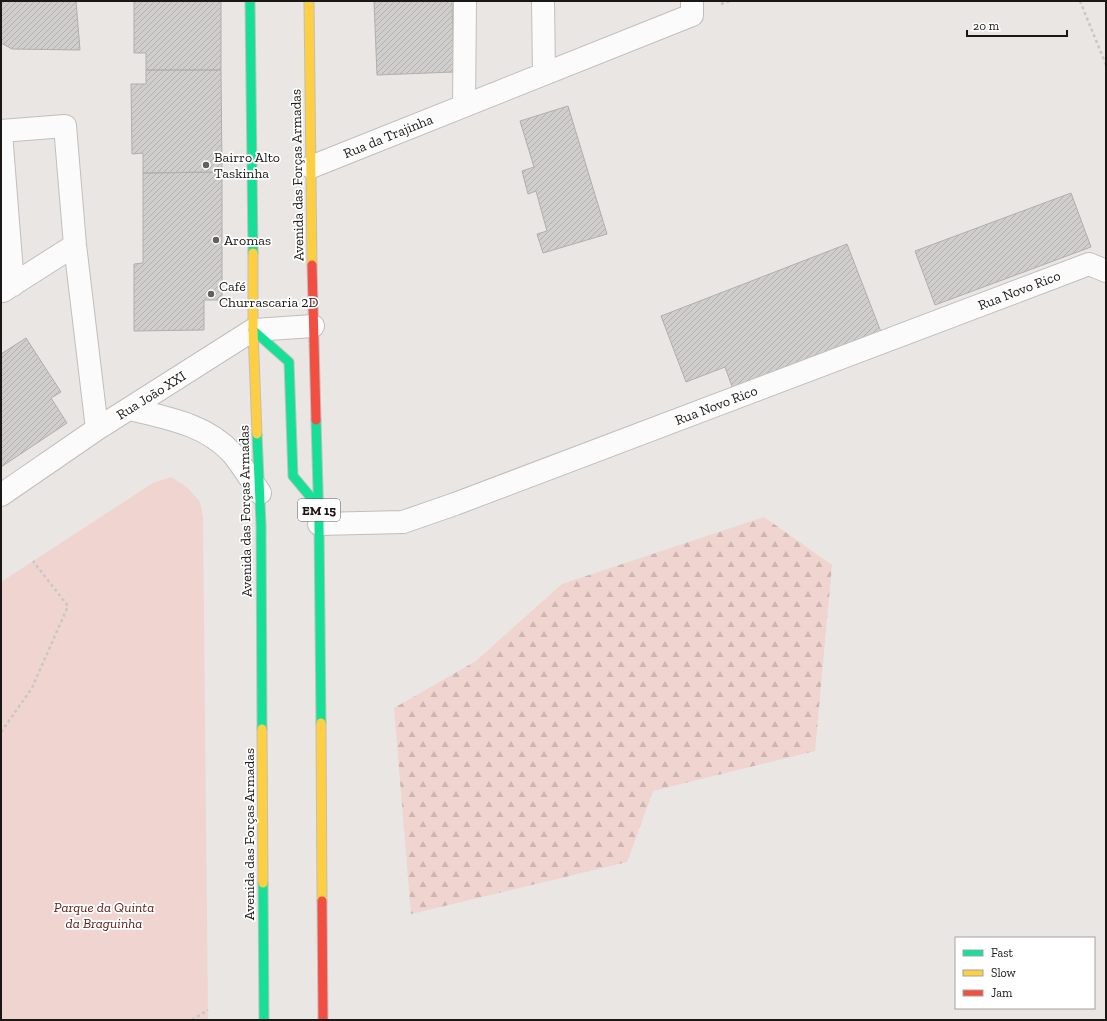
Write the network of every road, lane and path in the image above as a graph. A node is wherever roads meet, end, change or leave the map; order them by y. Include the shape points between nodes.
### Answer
1 (250, 1) edge
2 (309, 1) edge
3 (465, 1) edge
4 (543, 1) edge
5 (692, 1) edge
6 (1080, 1) edge
7 (1106, 65) edge
8 (544, 74) junction
9 (464, 106) junction
10 (1, 132) edge
11 (311, 167) junction
12 (74, 245) junction
13 (1106, 271) edge
14 (7, 289) edge
15 (313, 326) junction
16 (253, 330) junction
17 (130, 409) junction
18 (97, 429) junction
19 (260, 493) junction
20 (1, 495) edge
21 (319, 516) junction
22 (33, 561) dead end
23 (1, 732) edge
24 (208, 1010) dead end
25 (192, 1020) edge
26 (264, 1020) edge
27 (323, 1020) edge

1 - 16 main road, Avenida das Forças Armadas
2 - 11 main road, Avenida das Forças Armadas / EM 15
3 - 9 street
4 - 8 street
5 - 8 street, Rua da Trajinha via 692,15
6 - 7 path
8 - 9 street, Rua da Trajinha
9 - 11 street, Rua da Trajinha
10 - 12 street via 66,126
10 - 14 street
11 - 15 main road, Avenida das Forças Armadas / EM 15
12 - 14 street
12 - 18 street
13 - 21 street, Rua Novo Rico via 1089,264 403,522
15 - 16 street, Rua João XXI
15 - 21 main road, Avenida das Forças Armadas / EM 15
16 - 17 street, Rua João XXI
16 - 19 main road, Avenida das Forças Armadas
16 - 21 main road via 289,362 293,476
17 - 18 street, Rua João XXI
17 - 19 street via 177,420 210,434 232,453
18 - 20 street, Rua João XXI
19 - 26 main road, Avenida das Forças Armadas
21 - 27 main road, Avenida das Forças Armadas / EM 15
22 - 23 path via 68,606 32,688
24 - 25 path

